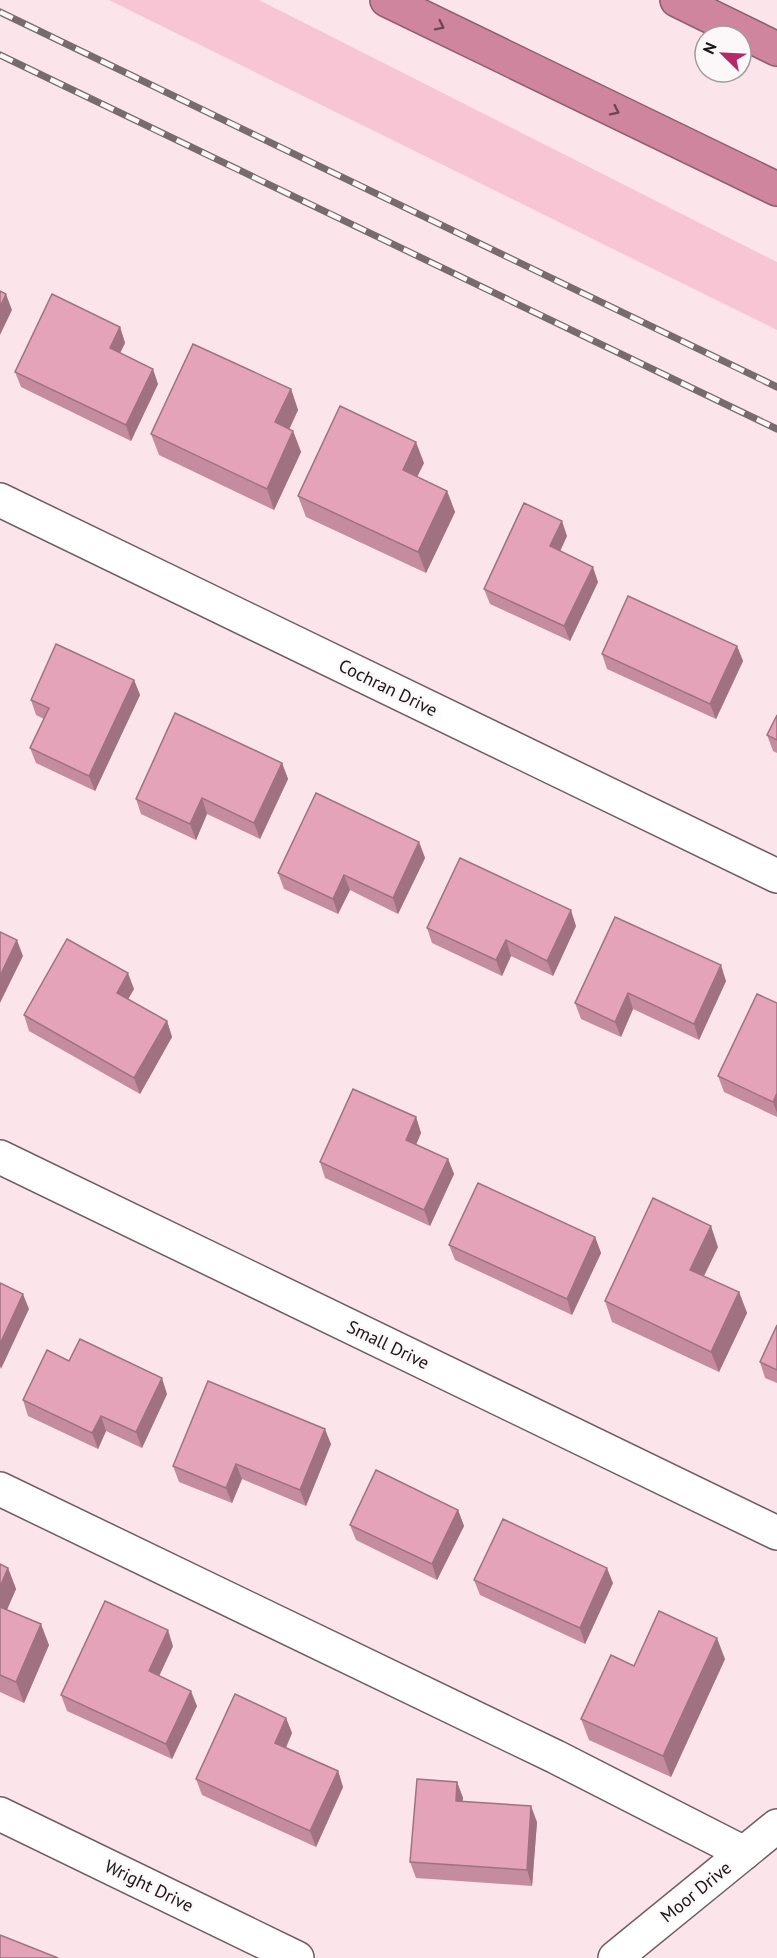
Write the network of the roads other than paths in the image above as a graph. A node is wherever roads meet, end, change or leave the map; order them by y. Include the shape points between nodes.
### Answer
1 (387, 0) edge
2 (677, 0) edge
3 (777, 50) edge
4 (777, 189) edge
5 (0, 500) edge
6 (777, 876) edge
7 (0, 1157) edge
8 (0, 1489) edge
9 (777, 1533) edge
10 (0, 1815) edge
11 (777, 1826) edge
12 (744, 1853) junction
13 (297, 1958) edge
14 (615, 1958) edge

1 -> 4 highway
2 - 3 highway
5 - 6 street, Cochran Drive
7 - 9 street, Small Drive
8 - 12 street via 556,1757
10 - 13 street, Wright Drive
11 - 12 street, Moor Drive
12 - 14 street, Moor Drive

